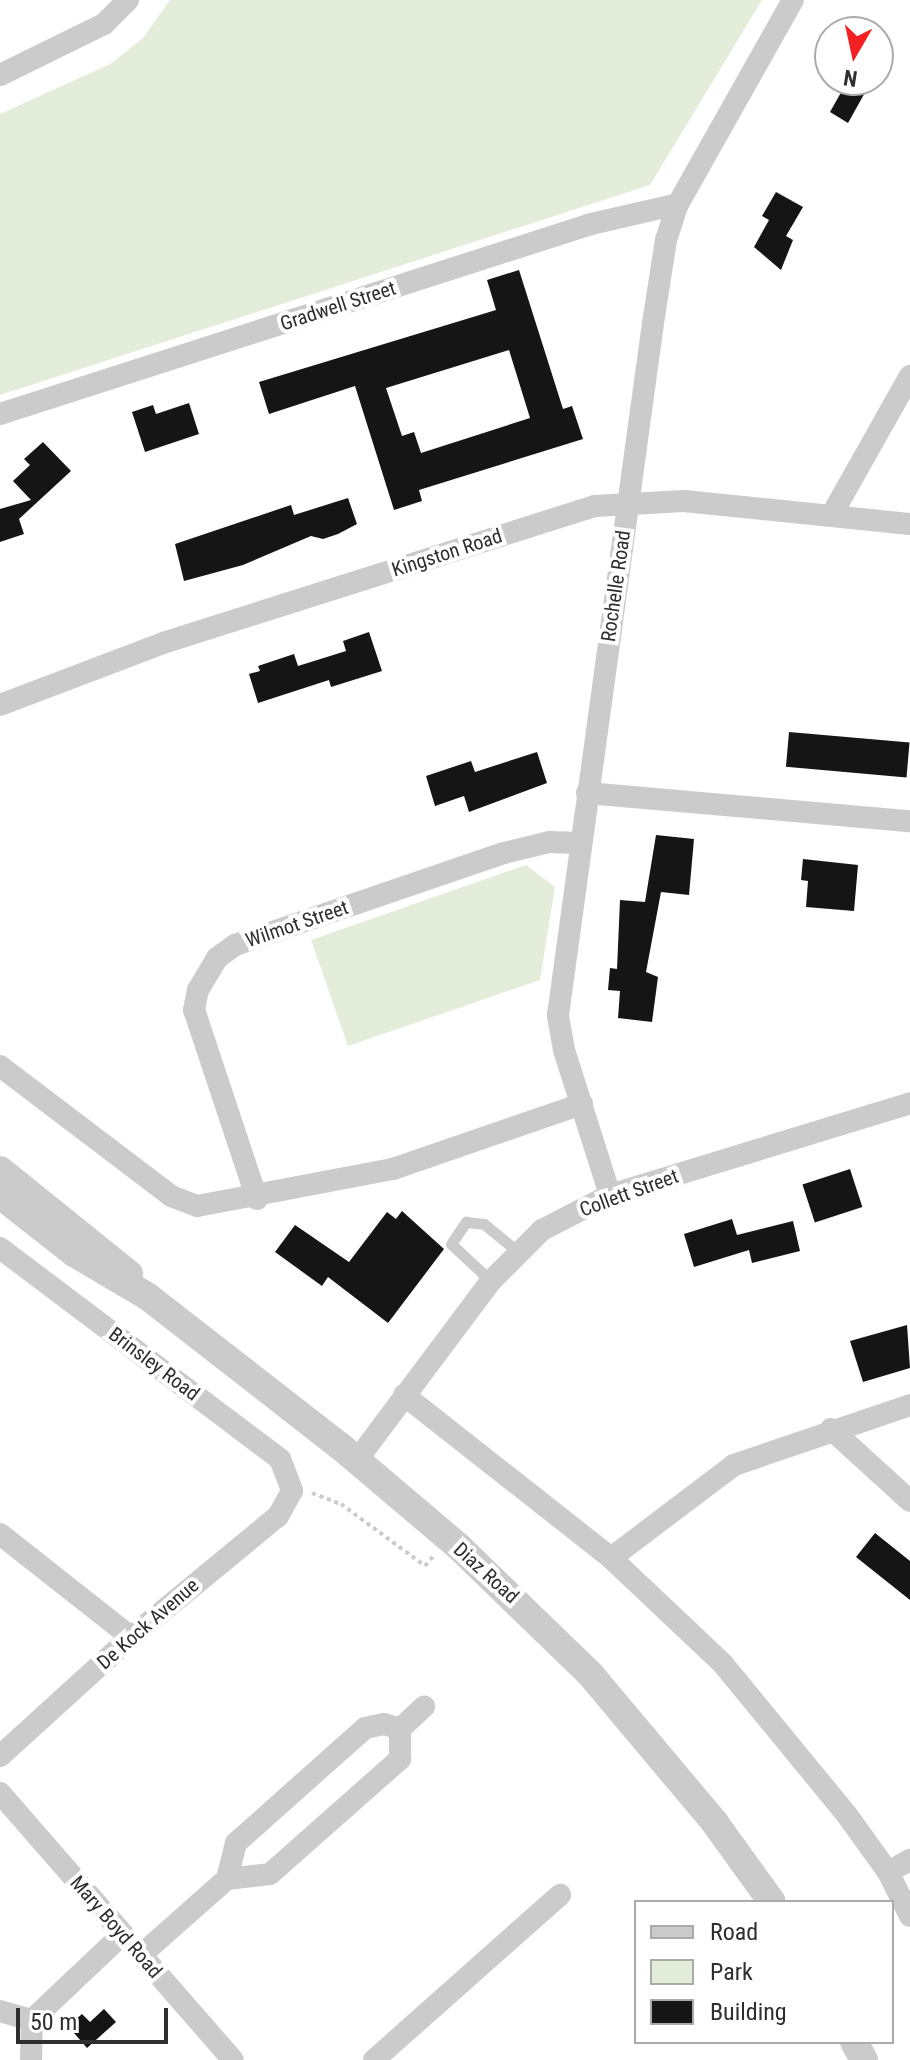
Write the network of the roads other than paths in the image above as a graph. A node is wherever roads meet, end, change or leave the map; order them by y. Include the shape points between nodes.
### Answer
1 (128, 0) edge
2 (793, 0) edge
3 (0, 75) edge
4 (678, 204) junction
5 (910, 376) edge
6 (0, 414) edge
7 (628, 501) junction
8 (831, 516) junction
9 (910, 524) edge
10 (3, 696) edge
11 (587, 793) junction
12 (910, 821) edge
13 (581, 843) junction
14 (0, 1066) edge
15 (910, 1103) edge
16 (582, 1104) junction
17 (0, 1170) edge
18 (0, 1195) edge
19 (610, 1195) junction
20 (257, 1199) junction
21 (0, 1248) edge
22 (517, 1251) junction
23 (491, 1281) junction
24 (147, 1296) junction
25 (404, 1395) junction
26 (910, 1405) edge
27 (831, 1429) junction
28 (357, 1460) junction
29 (292, 1491) joint
30 (910, 1501) edge
31 (0, 1534) edge
32 (611, 1558) junction
33 (131, 1637) junction
34 (424, 1707) dead end
35 (400, 1729) junction
36 (0, 1756) edge
37 (0, 1793) edge
38 (910, 1860) edge
39 (888, 1872) junction
40 (227, 1879) junction
41 (560, 1895) dead end
42 (771, 1900) edge
43 (910, 1916) edge
44 (123, 1934) junction
45 (141, 1955) junction
46 (0, 2011) edge
47 (32, 2020) junction
48 (31, 2060) edge
49 (233, 2060) edge
50 (374, 2060) edge

1 - 3 street via 104,24
2 - 4 street, Rochelle Road
4 - 6 street, Gradwell Street via 591,224
4 - 7 street, Rochelle Road via 666,240
5 - 8 street
7 - 8 street, Kingston Road
7 - 10 street, Kingston Road via 595,506
7 - 11 street, Rochelle Road
8 - 9 street, Kingston Road
11 - 12 street
11 - 13 street, Rochelle Road
13 - 16 street, Rochelle Road via 558,1015
13 - 20 street, Wilmot Street via 549,842 504,853 235,945 217,958 198,990 194,1010
14 - 20 street via 179,1202 197,1206
15 - 19 street, Collett Street
16 - 19 street, Rochelle Road
16 - 20 street via 393,1169
17 - 24 street, Diaz Road via 96,1242
18 - 24 street, Diaz Road via 74,1253
19 - 22 street, Collett Street via 551,1225
21 - 29 street, Brinsley Road via 280,1459
22 - 23 street, Collett Street
22 - 23 lane via 484,1224 466,1222 451,1244
23 - 25 street, Collett Street
24 - 28 street, Diaz Road
25 - 28 street, Collett Street
25 - 32 street
26 - 27 street
27 - 30 street
27 - 32 street via 734,1465
28 - 42 street, Diaz Road via 459,1547 591,1675 715,1823
29 - 33 street, De Kock Avenue via 278,1516
31 - 33 street
32 - 39 street via 757,1701
33 - 36 street, De Kock Avenue
34 - 35 street
35 - 40 street via 384,1724 365,1728 236,1843
35 - 40 street via 400,1759 270,1874
37 - 44 street, Mary Boyd Road
38 - 39 street
39 - 43 street
40 - 45 street
41 - 50 street
44 - 45 street, Mary Boyd Road
44 - 47 street
45 - 49 street, Mary Boyd Road
46 - 47 street
47 - 48 street

